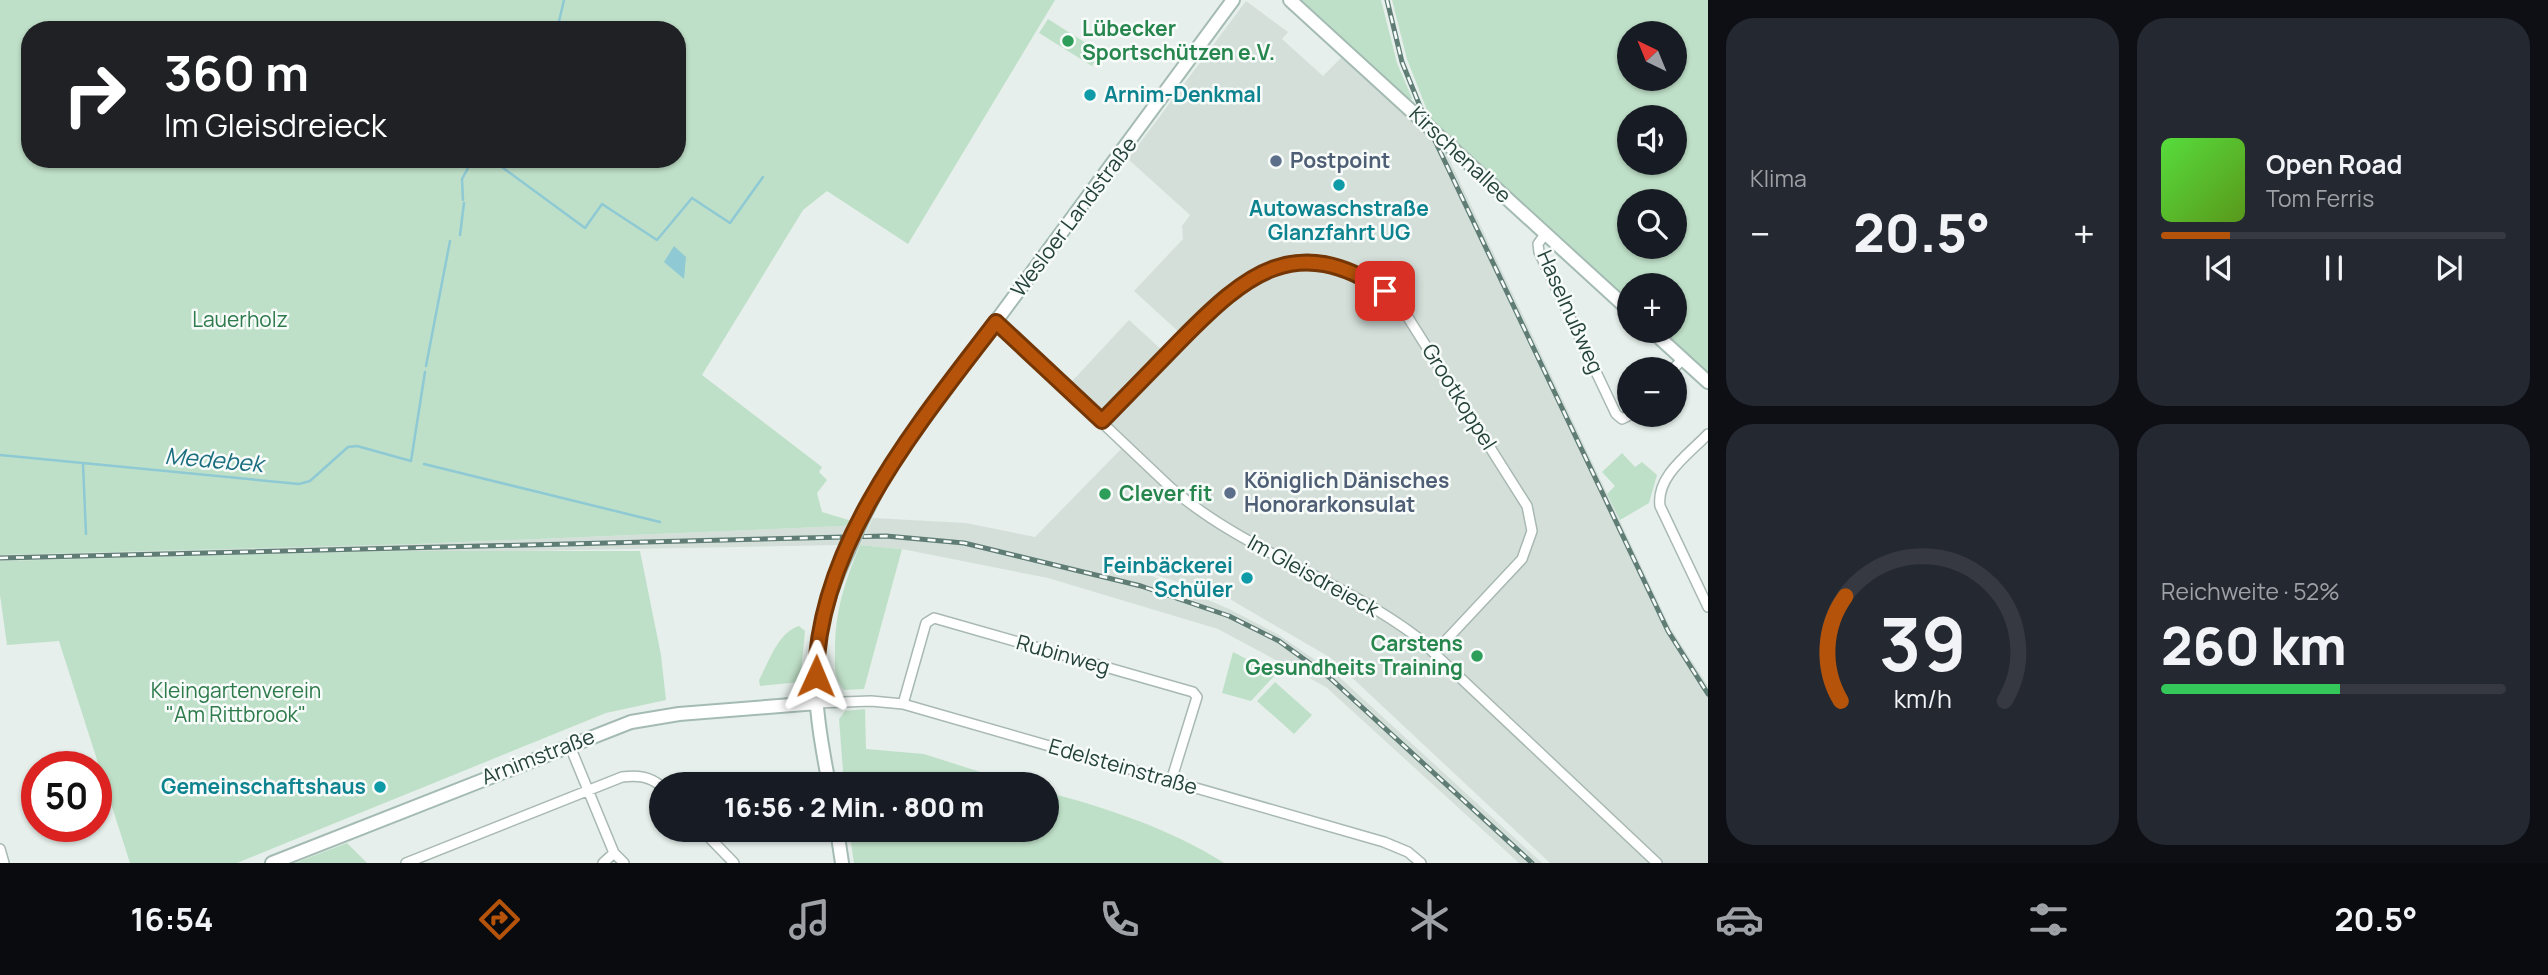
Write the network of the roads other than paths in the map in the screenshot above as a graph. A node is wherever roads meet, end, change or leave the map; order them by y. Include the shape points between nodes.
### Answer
1 (1233, 0) edge
2 (1290, 0) edge
3 (1545, 234) junction
4 (1617, 299) edge
5 (996, 322) junction
6 (1665, 343) edge
7 (1681, 357) edge
8 (1687, 363) edge
9 (1708, 382) edge
10 (1617, 415) edge
11 (1102, 421) junction
12 (1708, 434) edge
13 (1708, 607) edge
14 (1435, 652) junction
15 (817, 703) junction
16 (903, 704) junction
17 (569, 744) junction
18 (827, 772) edge
19 (649, 779) edge
20 (1171, 781) junction
21 (587, 791) junction
22 (714, 842) edge
23 (839, 842) edge
24 (0, 849) edge
25 (614, 853) junction
26 (4, 863) edge
27 (272, 863) edge
28 (407, 863) edge
29 (603, 863) edge
30 (624, 863) edge
31 (734, 863) edge
32 (842, 863) edge
33 (1421, 863) edge
34 (1657, 863) edge

1 - 5 main road, Wesloer Landstraße
2 - 3 main road, Kirschenallee
3 - 4 main road, Kirschenallee
3 - 10 street, Haselnußweg via 1539,252
5 - 11 street, Im Gleisdreieck
5 - 15 main road, Wesloer Landstraße, bridge via 884,476 861,522 822,613
6 - 7 main road
8 - 9 main road
11 - 14 street, Im Gleisdreieck via 1171,488 1210,518 1371,607
11 - 14 street, Grootkoppel via 1216,305 1253,275 1282,265 1329,264 1359,274 1385,291 1400,306 1531,514 1531,540 1522,559
12 - 13 street via 1667,477 1658,496
14 - 34 street, Im Gleisdreieck
15 - 16 street, Edelsteinstraße
15 - 17 main road, Arnimstraße via 678,714 631,722
15 - 18 main road, Wesloer Landstraße
16 - 20 street, Edelsteinstraße
16 - 20 street, Rubinweg via 929,620 934,618 1196,694
17 - 21 street
17 - 27 main road, Arnimstraße
19 - 21 street via 622,777
20 - 33 street, Edelsteinstraße via 1384,842
21 - 25 street
21 - 28 street
22 - 31 street
23 - 32 main road
24 - 26 street
25 - 29 street
25 - 30 street

